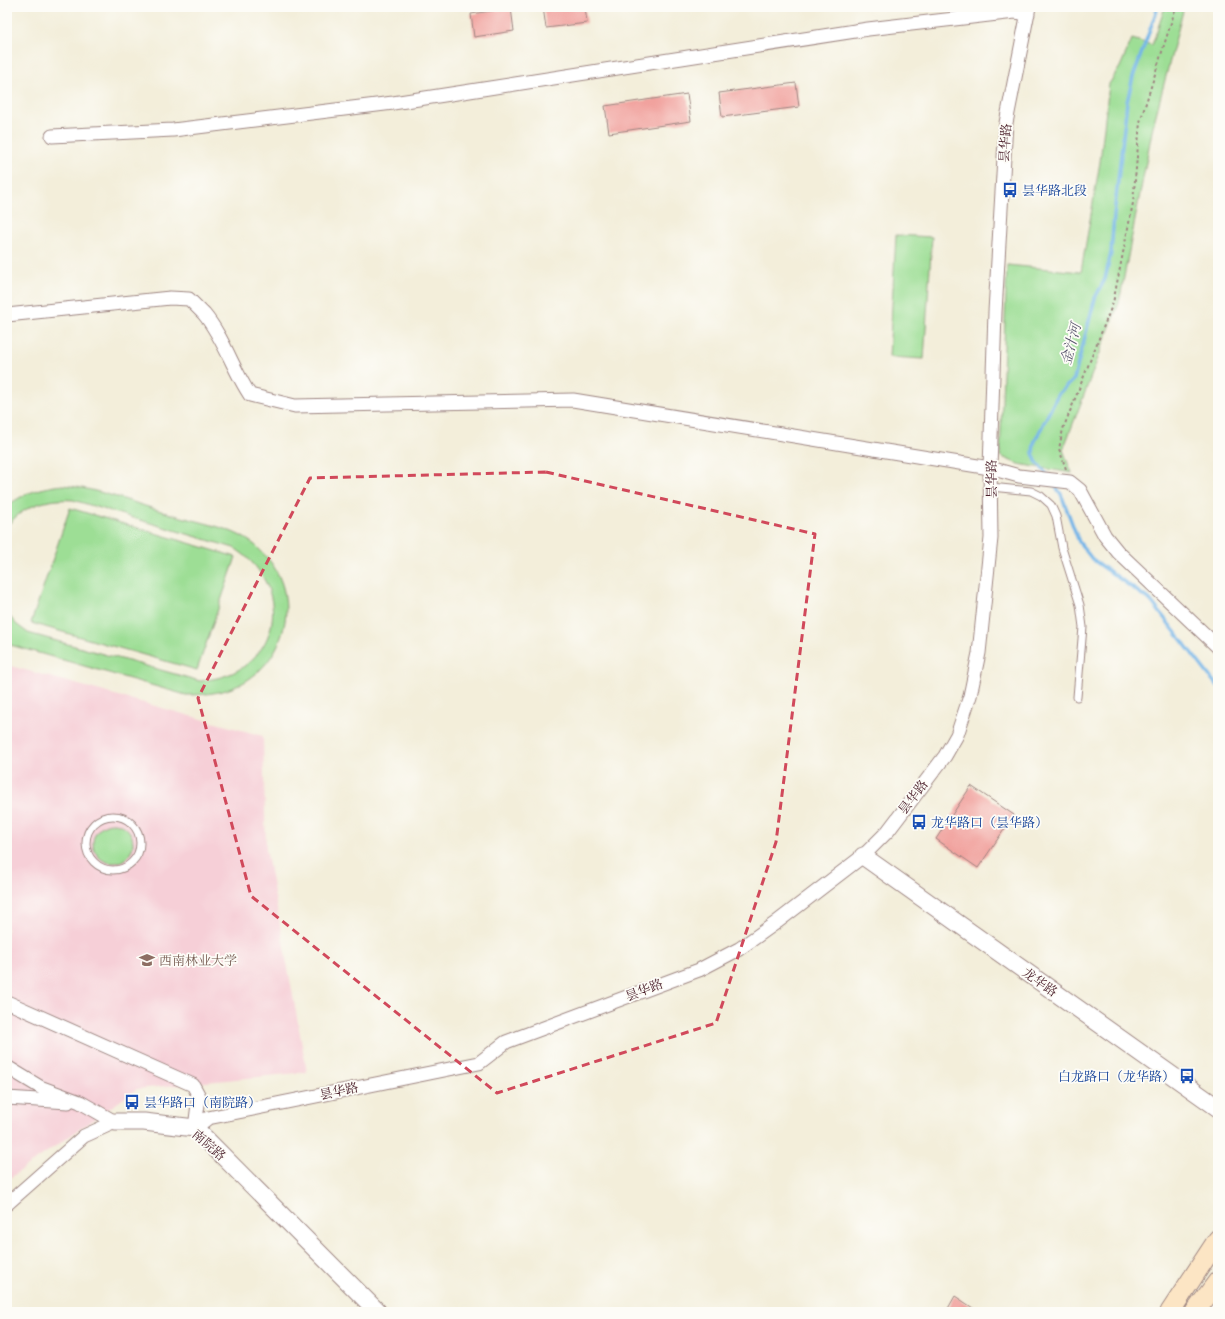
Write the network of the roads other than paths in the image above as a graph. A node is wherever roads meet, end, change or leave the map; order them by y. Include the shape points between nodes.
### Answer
1 (1028, 11) edge
2 (52, 136) dead end
3 (7, 315) edge
4 (990, 468) junction
5 (991, 487) junction
6 (1218, 647) edge
7 (1077, 697) dead end
8 (140, 843) joint
9 (863, 856) junction
10 (7, 1002) edge
11 (7, 1067) edge
12 (7, 1098) edge
13 (80, 1102) junction
14 (1218, 1108) edge
15 (115, 1122) junction
16 (195, 1128) junction
17 (7, 1204) edge
18 (1218, 1239) edge
19 (1218, 1281) edge
20 (378, 1312) edge
21 (1170, 1312) edge
22 (1196, 1312) edge

1 - 2 street via 868,29 369,106 173,130
1 - 4 street, 昙华路 via 1006,123 995,312
3 - 4 street via 170,298 188,299 208,321 250,395 295,406 573,400
4 - 5 street, 昙华路
4 - 6 street via 1019,476 1070,482 1080,490 1105,536 1118,552
5 - 7 lane via 1031,491 1046,501 1056,516 1062,548 1080,605 1083,627
5 - 9 street, 昙华路 via 991,538 979,653 970,696 957,735 945,756 888,831
8 - 8 lane via 140,836 133,824 121,816 114,815 94,823 86,842 89,856 93,861 105,869 112,870 132,862
9 - 14 street, 龙华路
9 - 16 street, 昙华路 via 777,922 739,948 699,970 506,1042 479,1063 208,1118
10 - 16 street via 193,1085 199,1096
11 - 13 street via 40,1087
12 - 13 street
13 - 15 street
15 - 16 street, 南院路 via 144,1122
15 - 17 street, 南院路 via 84,1136
16 - 20 street, 南院路
18 - 21 main road
19 - 22 main road

